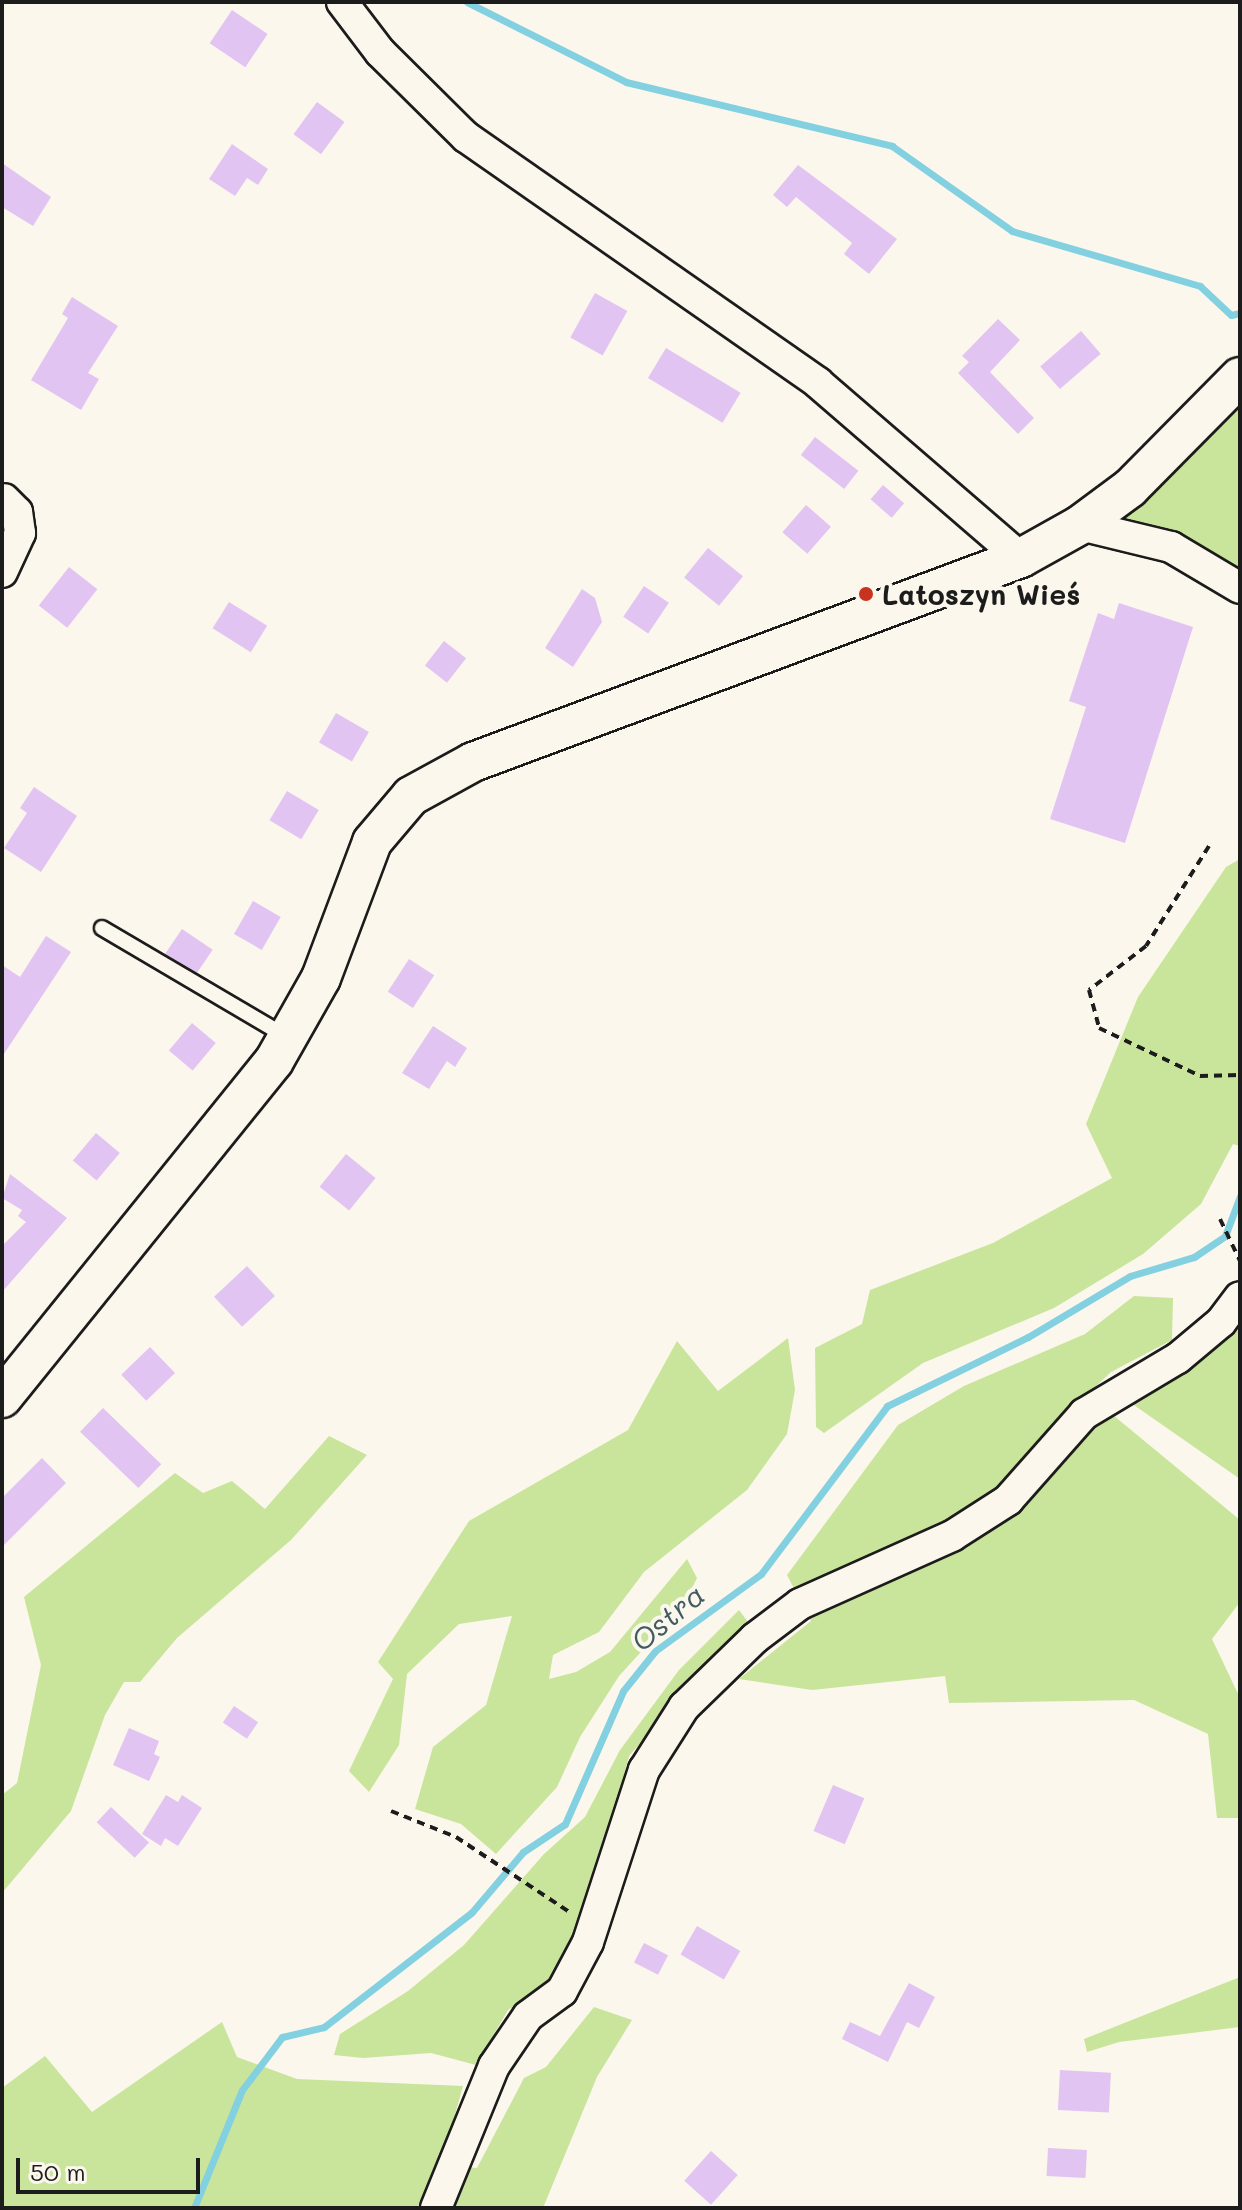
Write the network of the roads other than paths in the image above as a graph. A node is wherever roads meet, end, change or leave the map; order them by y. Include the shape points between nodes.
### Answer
1 (342, 2) edge
2 (1240, 377) edge
3 (3, 498) edge
4 (1080, 525) junction
5 (1021, 558) junction
6 (2, 572) edge
7 (1240, 588) edge
8 (102, 928) dead end
9 (289, 1039) junction
10 (1240, 1297) edge
11 (2, 1398) edge
12 (436, 2208) edge

1 - 5 street via 380,52 466,137 818,383
2 - 4 street via 1154,466
3 - 6 street via 17,512 20,533
4 - 5 street
4 - 7 street via 1171,547
5 - 9 street via 473,762 426,785 398,808 372,842 321,978
8 - 9 lane
9 - 11 street
10 - 12 street via 1221,1322 1178,1358 1084,1414 1008,1500 952,1536 800,1604 726,1664 684,1707 654,1750 562,1991 528,2016 485,2081

